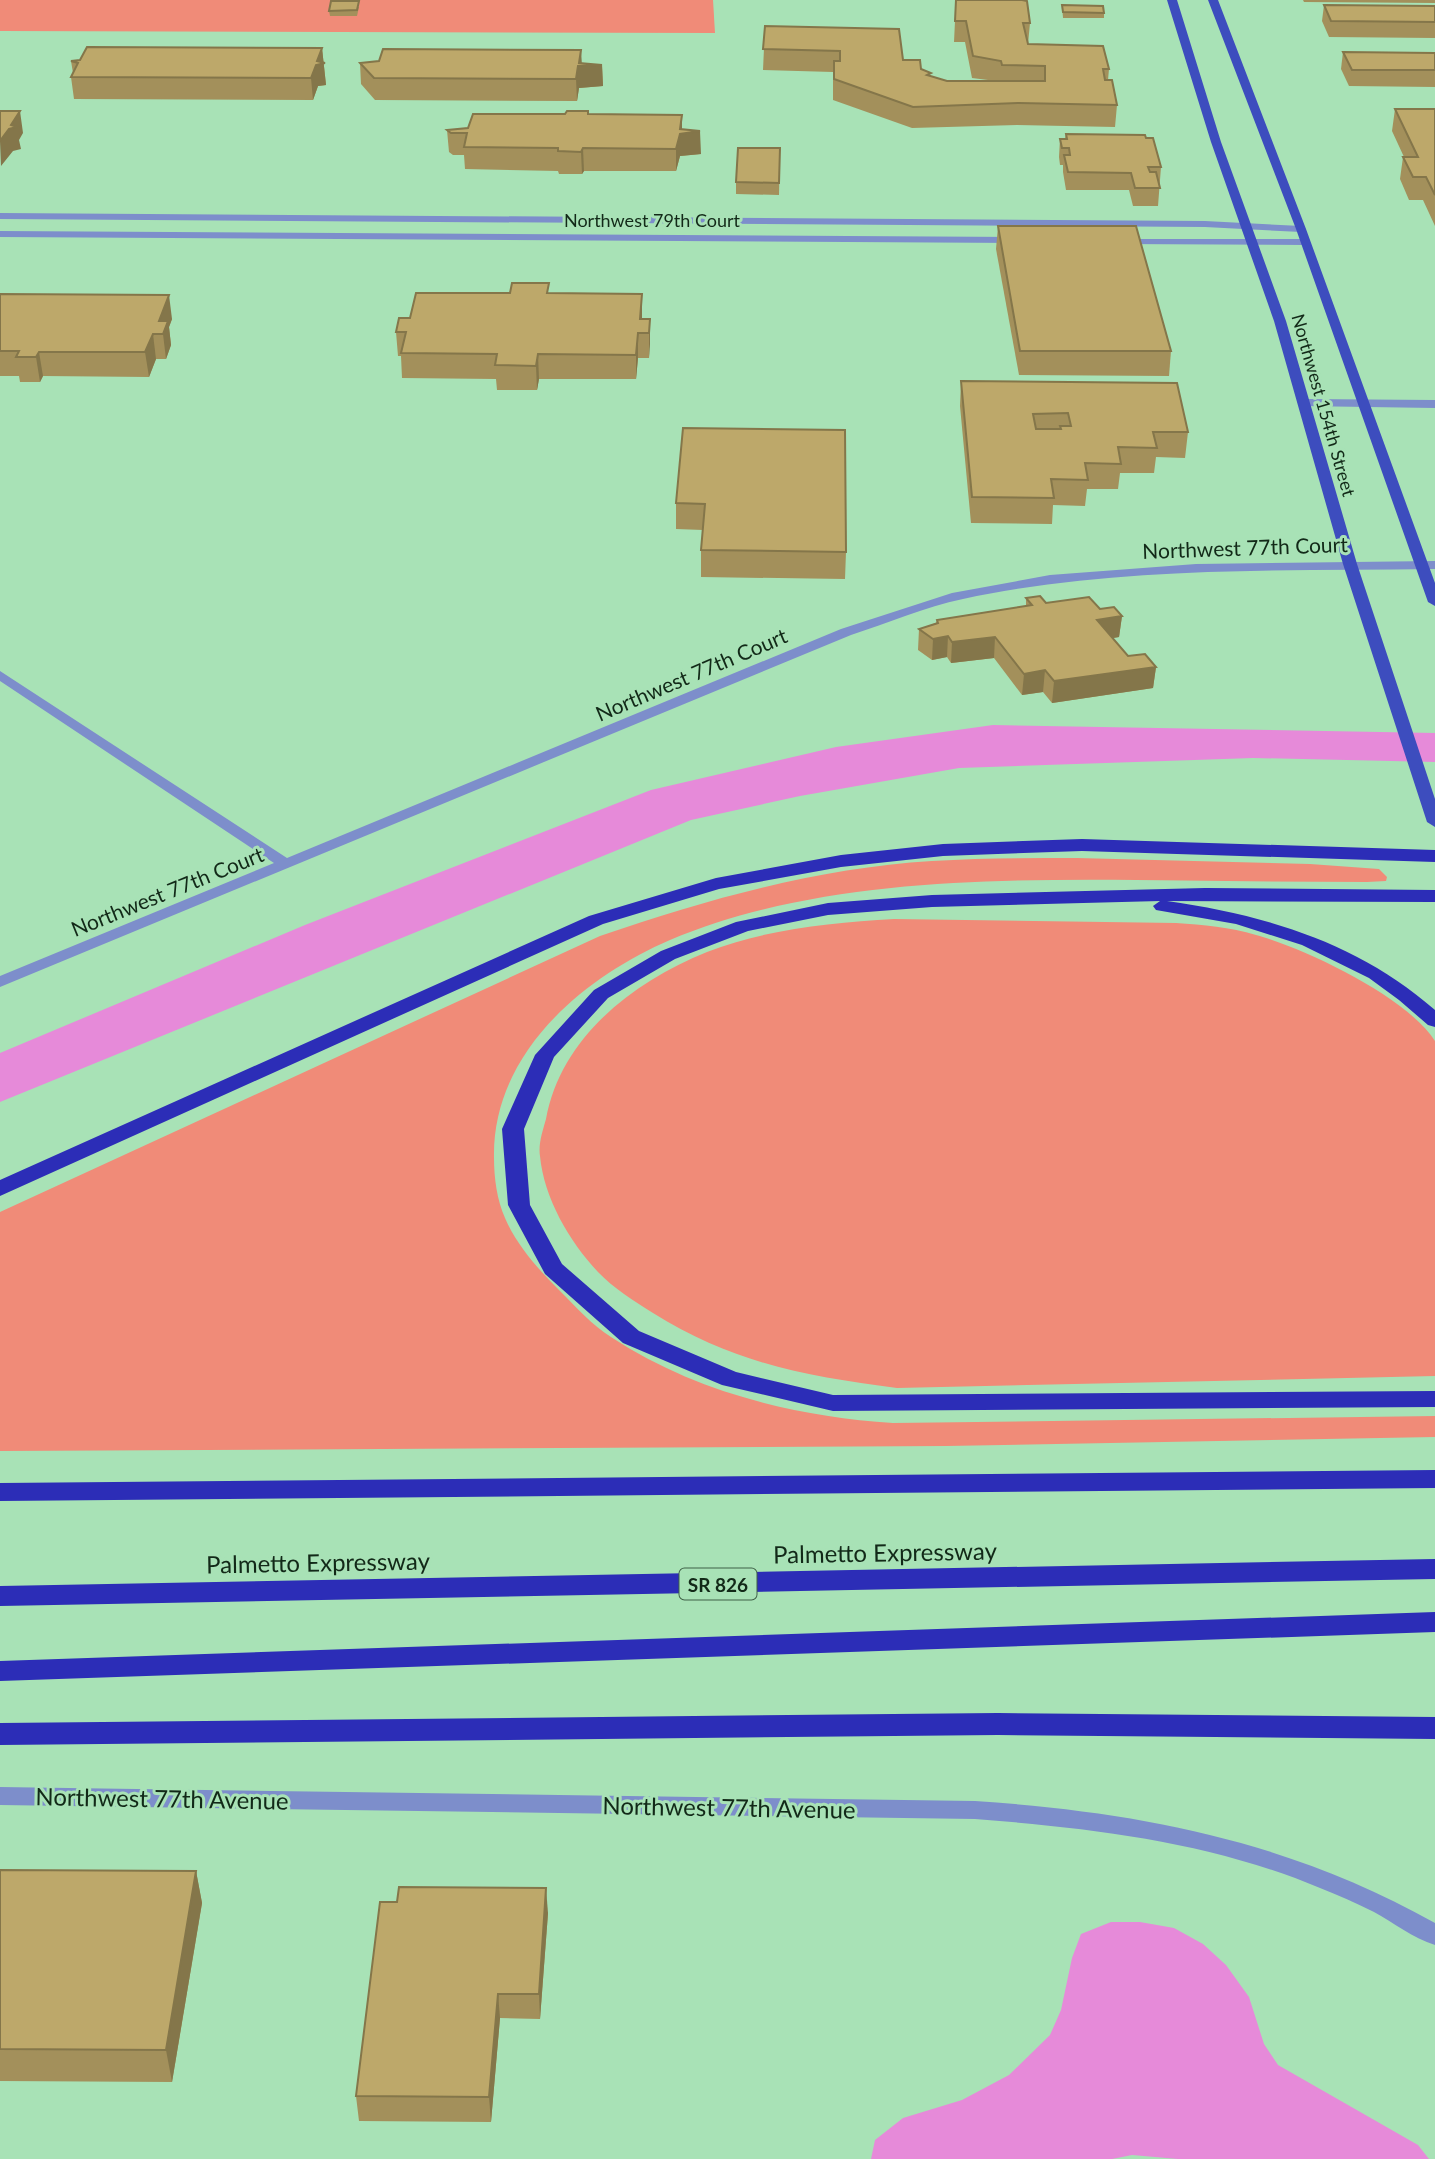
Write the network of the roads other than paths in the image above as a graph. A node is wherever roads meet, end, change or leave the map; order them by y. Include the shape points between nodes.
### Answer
1 (1172, 0) edge
2 (1213, 0) edge
3 (0, 216) edge
4 (1248, 226) junction
5 (0, 233) edge
6 (1303, 235) junction
7 (1030, 240) edge
8 (1100, 240) edge
9 (1254, 242) junction
10 (1305, 403) junction
11 (1363, 404) junction
12 (1435, 404) edge
13 (1350, 564) junction
14 (1428, 565) edge
15 (1435, 602) edge
16 (0, 675) edge
17 (1435, 822) edge
18 (1435, 856) edge
19 (286, 864) junction
20 (1435, 896) edge
21 (1101, 898) junction
22 (0, 982) edge
23 (1435, 1021) edge
24 (0, 1189) edge
25 (1435, 1399) edge
26 (1435, 1479) edge
27 (0, 1492) edge
28 (1435, 1569) edge
29 (0, 1596) edge
30 (1435, 1622) edge
31 (0, 1671) edge
32 (1435, 1728) edge
33 (0, 1734) edge
34 (0, 1796) edge
35 (1435, 1936) edge

1 - 4 main road, Northwest 154th Street via 1216,142
2 - 6 main road, Northwest 154th Street
3 - 4 street, Northwest 79th Court
4 - 6 street, Northwest 79th Court
4 - 9 main road, Northwest 154th Street
5 - 7 street, Northwest 79th Court
6 - 9 street
6 - 11 main road, Northwest 154th Street
8 - 9 street
9 - 10 main road, Northwest 154th Street
10 - 11 street
10 - 13 main road, Northwest 154th Street
11 - 12 street
11 - 14 main road, Northwest 154th Street
13 - 14 street, Northwest 77th Court
13 - 17 main road, Northwest 154th Street
13 - 19 street, Northwest 77th Court via 1151,570 1050,579 957,596 846,632
14 - 15 main road, Northwest 154th Street
16 - 19 street
18 - 24 highway via 1082,845 943,850 716,884 596,920
19 - 22 street, Northwest 77th Court
20 - 21 highway
21 - 23 highway via 1236,917 1298,936 1382,978
21 - 25 highway via 932,901 828,909 743,926 680,950 601,994 545,1055 513,1129 519,1205 553,1269 631,1337 730,1379 833,1403
26 - 27 highway
28 - 29 highway, Palmetto Expressway / SR 826
30 - 31 highway
32 - 33 highway via 998,1724
34 - 35 street, Northwest 77th Avenue via 975,1810 1061,1816 1165,1831 1255,1856 1379,1904

